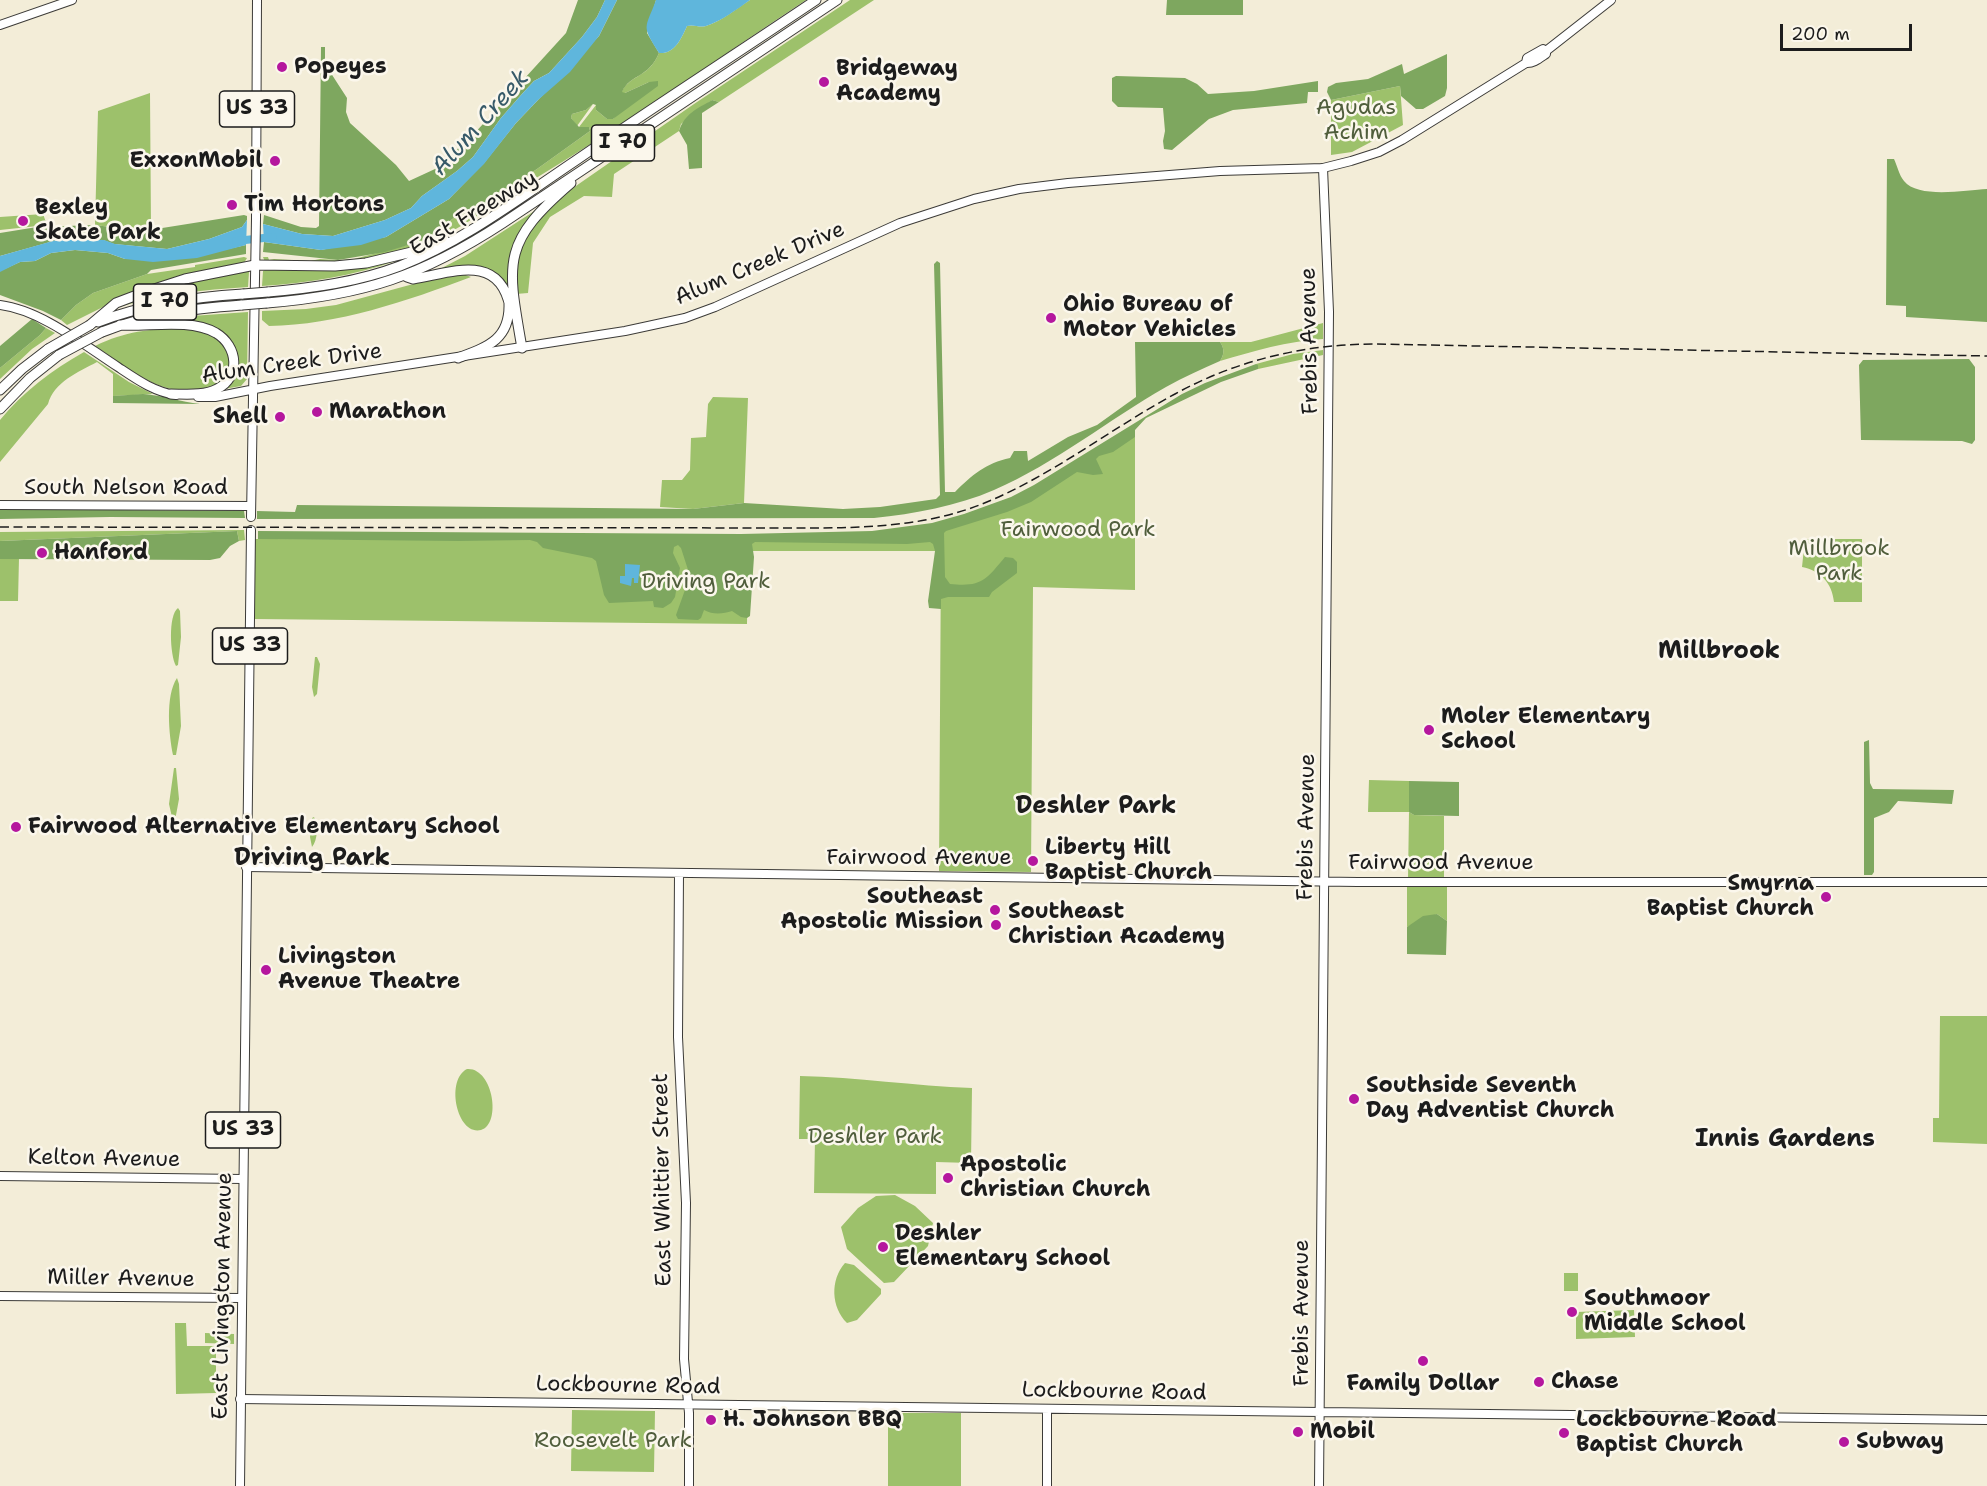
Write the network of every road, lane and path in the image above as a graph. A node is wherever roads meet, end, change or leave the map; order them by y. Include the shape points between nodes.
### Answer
1 (72, 0) edge
2 (257, 0) edge
3 (816, 0) edge
4 (837, 0) edge
5 (1611, 0) edge
6 (0, 25) edge
7 (602, 157) junction
8 (1323, 168) junction
9 (460, 236) junction
10 (255, 265) junction
11 (404, 276) junction
12 (509, 304) junction
13 (0, 305) edge
14 (90, 325) junction
15 (120, 325) junction
16 (522, 348) junction
17 (458, 358) junction
18 (0, 390) edge
19 (254, 390) junction
20 (171, 394) junction
21 (0, 409) edge
22 (0, 505) edge
23 (251, 506) junction
24 (251, 517) dead end
25 (251, 530) dead end
26 (246, 867) junction
27 (679, 873) junction
28 (1324, 881) junction
29 (1987, 882) edge
30 (0, 1176) edge
31 (243, 1179) junction
32 (0, 1296) edge
33 (242, 1298) junction
34 (240, 1399) junction
35 (688, 1405) junction
36 (1047, 1409) junction
37 (1320, 1413) junction
38 (1987, 1420) edge
39 (240, 1486) edge
40 (689, 1486) edge
41 (1047, 1486) edge
42 (1319, 1486) edge

1 - 6 main road
2 - 10 main road, US 33
3 - 9 highway, East Freeway / I 70
4 - 7 highway, East Freeway / I 70
5 - 8 main road, Alum Creek Drive via 1541,57 1396,143 1362,158
7 - 11 highway, East Freeway / I 70 via 463,248
7 - 16 highway via 544,207 516,248 512,281
8 - 16 main road, Alum Creek Drive via 1124,177 985,196 900,223 685,318
8 - 28 main road, Frebis Avenue via 1329,312
9 - 10 highway via 366,263
9 - 14 highway, East Freeway / I 70, bridge via 420,258 335,284 166,301
10 - 14 highway via 145,291 117,303
10 - 19 main road, US 33
11 - 12 highway via 413,279 461,269 481,271 502,286
11 - 15 highway, East Freeway / I 70, bridge via 338,295 168,312
12 - 16 highway via 516,342
12 - 17 highway via 508,323 495,341
13 - 20 main road, Alum Creek Drive via 48,322 137,380
14 - 18 highway, East Freeway / I 70, bridge via 48,349
15 - 20 highway via 199,328 216,333 227,343 234,362 225,383 207,392
15 - 21 highway, East Freeway / I 70, bridge via 59,355
16 - 17 main road, Alum Creek Drive
17 - 19 main road, Alum Creek Drive
19 - 20 main road, Alum Creek Drive via 215,397
19 - 23 main road, US 33
22 - 23 main road, South Nelson Road
23 - 24 main road, US 33
25 - 26 main road, East Livingston Avenue / US 33
26 - 27 main road, Fairwood Avenue
26 - 31 main road, East Livingston Avenue / US 33
27 - 28 main road, Fairwood Avenue
27 - 35 main road, East Whittier Street via 678,1037 686,1203 684,1359
28 - 29 main road, Fairwood Avenue
28 - 37 main road, Frebis Avenue
30 - 31 main road, Kelton Avenue
31 - 33 main road, East Livingston Avenue / US 33
32 - 33 main road, Miller Avenue
33 - 34 main road, East Livingston Avenue / US 33
34 - 35 main road, Lockbourne Road
34 - 39 main road, East Livingston Avenue / US 33
35 - 36 main road, Lockbourne Road
35 - 40 main road, East Whittier Street
36 - 37 main road, Lockbourne Road
36 - 41 main road
37 - 38 main road, Lockbourne Road
37 - 42 main road, Frebis Avenue

